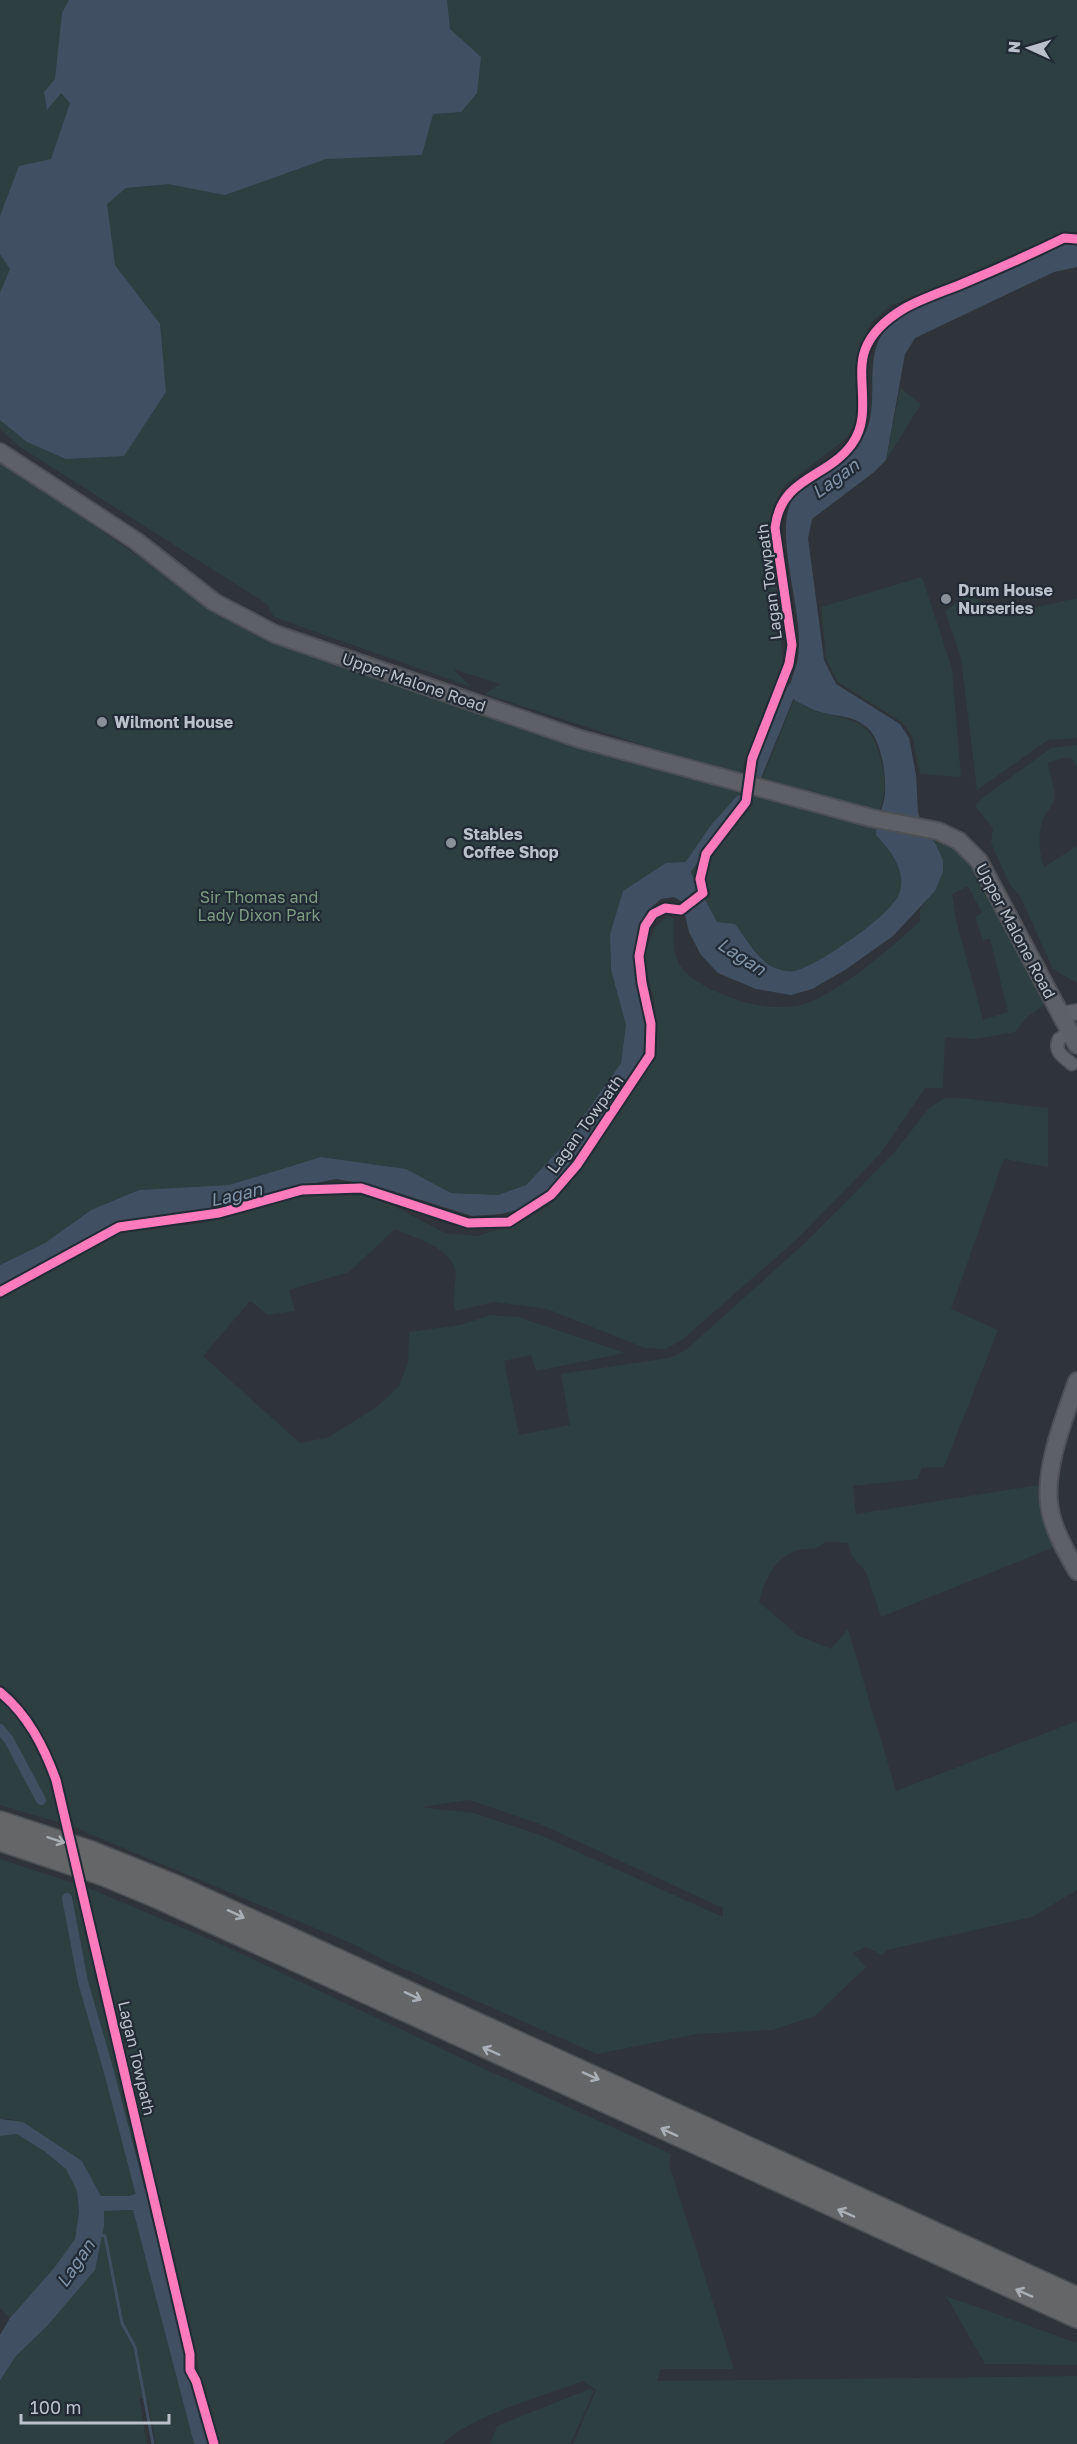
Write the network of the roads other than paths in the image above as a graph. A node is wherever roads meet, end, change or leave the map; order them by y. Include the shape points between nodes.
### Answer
1 (0, 452) edge
2 (1069, 1013) edge
3 (1074, 1039) edge
4 (1072, 1064) dead end
5 (1077, 1381) edge
6 (1077, 1570) edge
7 (0, 1822) edge
8 (0, 1840) edge
9 (1077, 2298) edge
10 (1077, 2317) edge

1 - 2 main road, Upper Malone Road via 136,541 214,602 275,634 580,739 871,818 938,831 959,841 979,861
2 - 3 main road, Upper Malone Road
3 - 4 street via 1059,1040 1057,1048
5 - 6 main road via 1048,1481 1056,1531
7 -> 9 highway via 91,1852 178,1887
10 -> 8 highway via 159,1898

